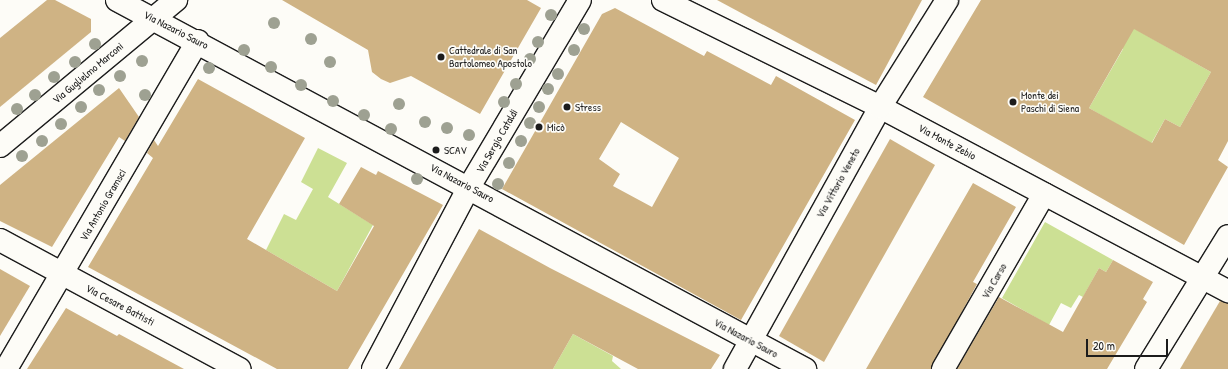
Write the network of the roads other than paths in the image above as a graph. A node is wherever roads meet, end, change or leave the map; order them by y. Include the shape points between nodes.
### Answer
1 (117, 0) edge
2 (176, 0) edge
3 (580, 0) edge
4 (663, 0) edge
5 (947, 0) edge
6 (153, 18) junction
7 (198, 41) junction
8 (880, 107) junction
9 (0, 146) edge
10 (469, 187) junction
11 (1044, 194) junction
12 (1228, 236) edge
13 (0, 240) edge
14 (62, 275) junction
15 (1203, 278) junction
16 (1228, 291) edge
17 (751, 341) junction
18 (6, 369) edge
19 (240, 369) edge
20 (374, 369) edge
21 (735, 369) edge
22 (805, 369) edge
23 (943, 369) edge
24 (1146, 369) edge

1 - 6 street, Via Nazario Sauro
2 - 6 street, Via Guglielmo Marconi
3 - 10 street, Via Sergio Cataldi
4 - 8 street, Via Monte Zebio
5 - 8 street, Via Vittorio Veneto
6 - 7 street, Via Nazario Sauro
6 - 9 street, Via Guglielmo Marconi
7 - 10 street, Via Nazario Sauro
7 - 14 street, Via Antonio Gramsci
8 - 11 street, Via Monte Zebio
8 - 17 street, Via Vittorio Veneto
10 - 17 street, Via Nazario Sauro
10 - 20 street, Via Sergio Cataldi
11 - 15 street, Via Monte Zebio
11 - 23 street, Via Carso
12 - 15 street
13 - 14 street, Via Cesare Battisti
14 - 18 street, Via Antonio Gramsci
14 - 19 street, Via Cesare Battisti
15 - 16 street, Via Monte Zebio
15 - 24 street
17 - 21 street, Via Vittorio Veneto
17 - 22 street, Via Nazario Sauro

